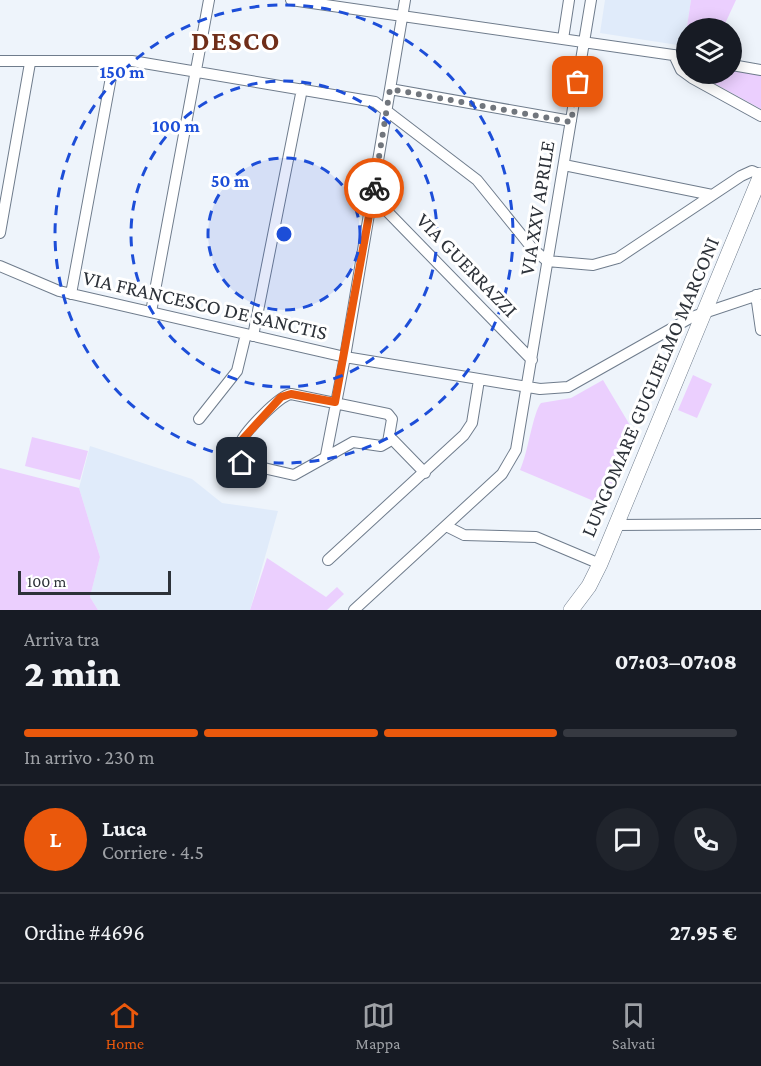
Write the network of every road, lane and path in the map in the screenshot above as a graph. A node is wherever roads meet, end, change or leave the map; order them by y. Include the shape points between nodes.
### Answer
1 (209, 0) edge
2 (291, 0) edge
3 (405, 0) edge
4 (568, 0) edge
5 (591, 0) edge
6 (402, 18) junction
7 (563, 39) junction
8 (584, 42) junction
9 (674, 55) joint
10 (0, 61) edge
11 (114, 61) junction
12 (30, 63) junction
13 (742, 67) edge
14 (761, 70) edge
15 (196, 72) junction
16 (302, 89) junction
17 (390, 89) junction
18 (388, 111) junction
19 (761, 116) edge
20 (571, 122) junction
21 (564, 165) junction
22 (761, 175) edge
23 (712, 195) junction
24 (372, 201) junction
25 (0, 233) edge
26 (547, 261) junction
27 (0, 266) edge
28 (71, 294) junction
29 (758, 295) edge
30 (704, 311) junction
31 (150, 312) junction
32 (675, 326) junction
33 (697, 330) junction
34 (761, 330) edge
35 (250, 335) junction
36 (345, 357) junction
37 (532, 360) junction
38 (479, 380) junction
39 (528, 387) junction
40 (335, 402) junction
41 (199, 419) dead end
42 (389, 436) junction
43 (326, 455) junction
44 (425, 473) junction
45 (761, 524) edge
46 (616, 525) junction
47 (446, 526) junction
48 (328, 560) dead end
49 (600, 564) junction
50 (354, 610) edge
51 (571, 610) edge

1 - 15 street
2 - 6 street
3 - 6 street
4 - 7 street
5 - 8 street, VIA XXV APRILE
6 - 7 street
6 - 17 street
7 - 8 street
8 - 9 street
8 - 20 street, VIA XXV APRILE
9 - 19 street via 681,70 692,78
10 - 12 street
11 - 12 street
11 - 15 street
11 - 28 street
12 - 25 street
13 - 14 street
15 - 16 street
15 - 31 street
16 - 18 street via 364,98
16 - 35 street
17 - 18 street
17 - 20 street
18 - 24 street
18 - 26 street via 477,180
20 - 21 street, VIA XXV APRILE
21 - 23 street
21 - 26 street, VIA XXV APRILE
22 - 23 street via 752,171
22 - 30 street, LUNGOMARE GUGLIELMO MARCONI
23 - 26 street via 618,258 593,265
24 - 36 street
24 - 37 street, VIA GUERRAZZI via 379,203
26 - 37 street, VIA XXV APRILE
27 - 28 street, VIA FRANCESCO DE SANCTIS
28 - 31 street, VIA FRANCESCO DE SANCTIS
29 - 30 street, VIA FRANCESCO DE SANCTIS
29 - 34 street
30 - 32 street, VIA FRANCESCO DE SANCTIS
30 - 33 street, LUNGOMARE GUGLIELMO MARCONI
31 - 35 street, VIA FRANCESCO DE SANCTIS
32 - 33 street
32 - 39 street, VIA FRANCESCO DE SANCTIS via 568,387
33 - 46 street, LUNGOMARE GUGLIELMO MARCONI
35 - 36 street, VIA FRANCESCO DE SANCTIS
35 - 41 street via 237,371
36 - 38 street, VIA FRANCESCO DE SANCTIS
36 - 40 street
37 - 39 street, VIA XXV APRILE
38 - 39 street, VIA FRANCESCO DE SANCTIS
38 - 44 street via 469,428
39 - 47 street, VIA XXV APRILE via 520,435 510,463
40 - 42 street via 388,414 392,419
40 - 43 street
40 - 43 street via 291,394 281,397 242,440 238,452 239,460 246,466 294,475
42 - 43 street via 381,446 352,442
42 - 44 street
44 - 48 street
45 - 46 street
46 - 49 street, LUNGOMARE GUGLIELMO MARCONI
47 - 49 street via 464,535 536,537
47 - 50 street, VIA XXV APRILE
49 - 51 street, LUNGOMARE GUGLIELMO MARCONI

